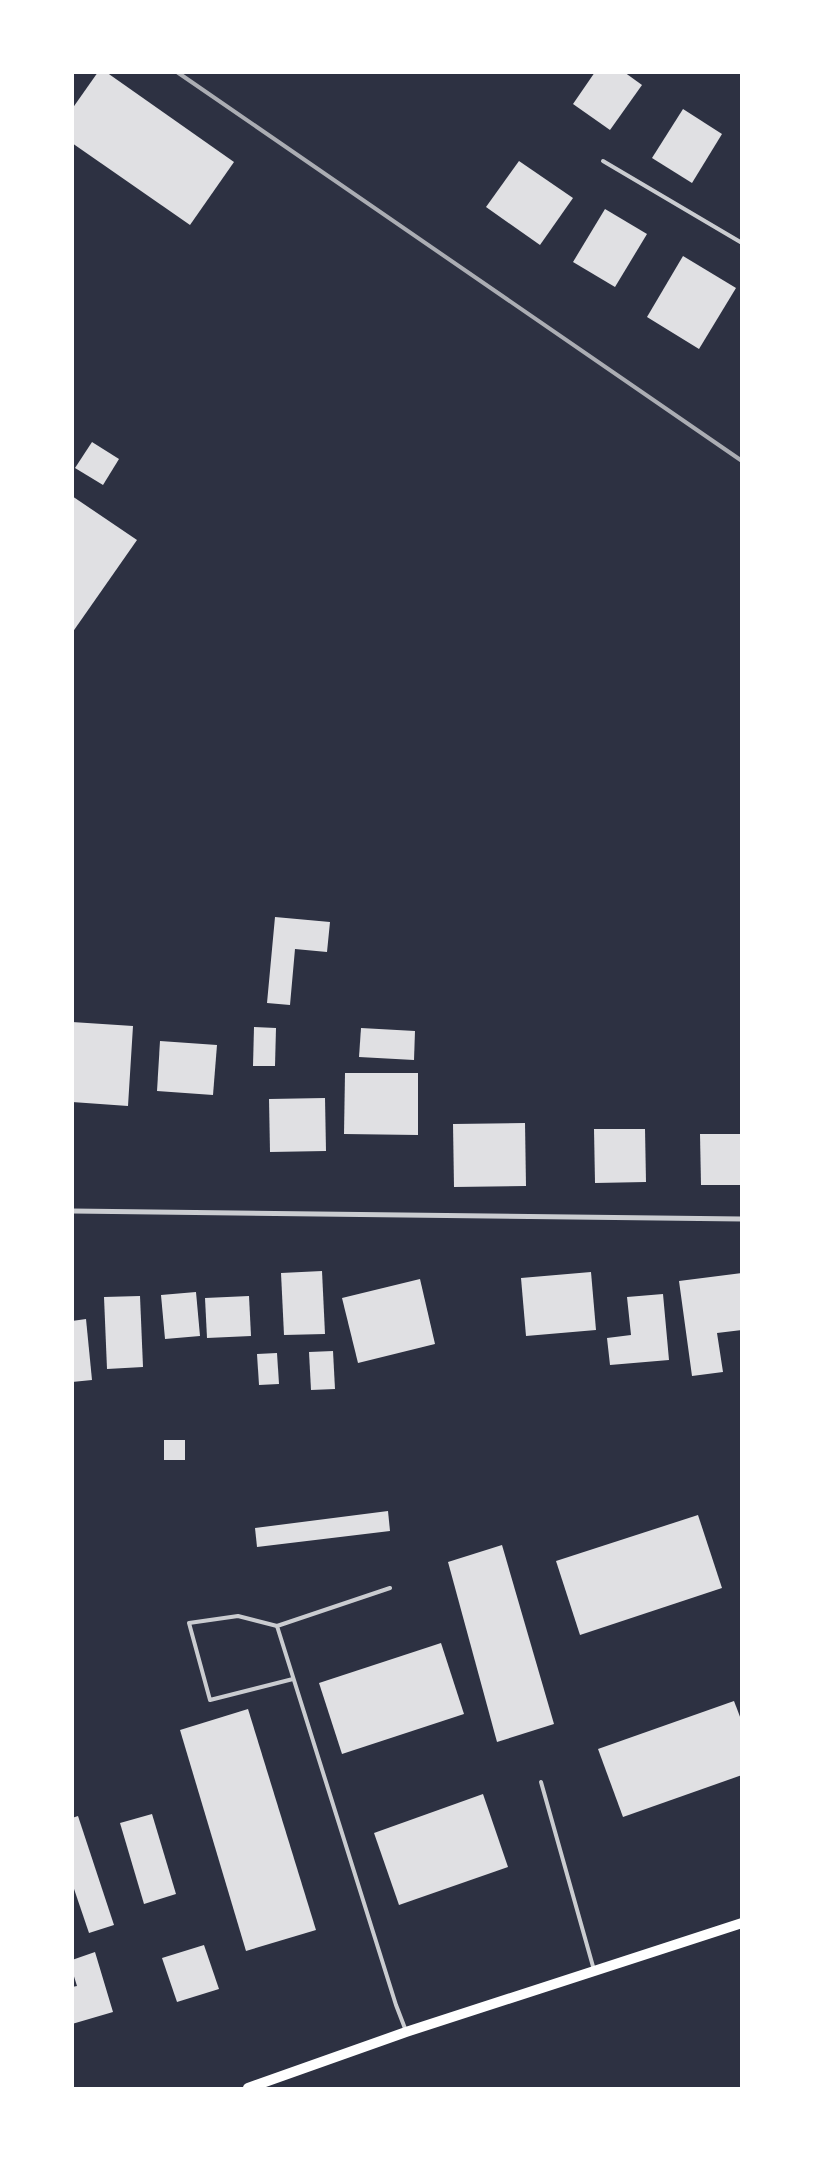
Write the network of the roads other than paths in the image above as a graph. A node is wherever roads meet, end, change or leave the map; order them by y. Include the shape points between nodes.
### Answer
1 (603, 161) dead end
2 (742, 243) edge
3 (72, 1211) edge
4 (742, 1219) edge
5 (390, 1588) dead end
6 (277, 1626) junction
7 (293, 1679) junction
8 (541, 1782) dead end
9 (742, 1922) edge
10 (594, 1970) junction
11 (406, 2032) junction
12 (248, 2088) edge

1 - 2 lane
3 - 4 street
5 - 6 lane
6 - 7 lane
6 - 7 lane via 238,1616 189,1623 210,1700
7 - 11 lane
8 - 10 lane
9 - 10 main road
10 - 11 main road
11 - 12 main road

